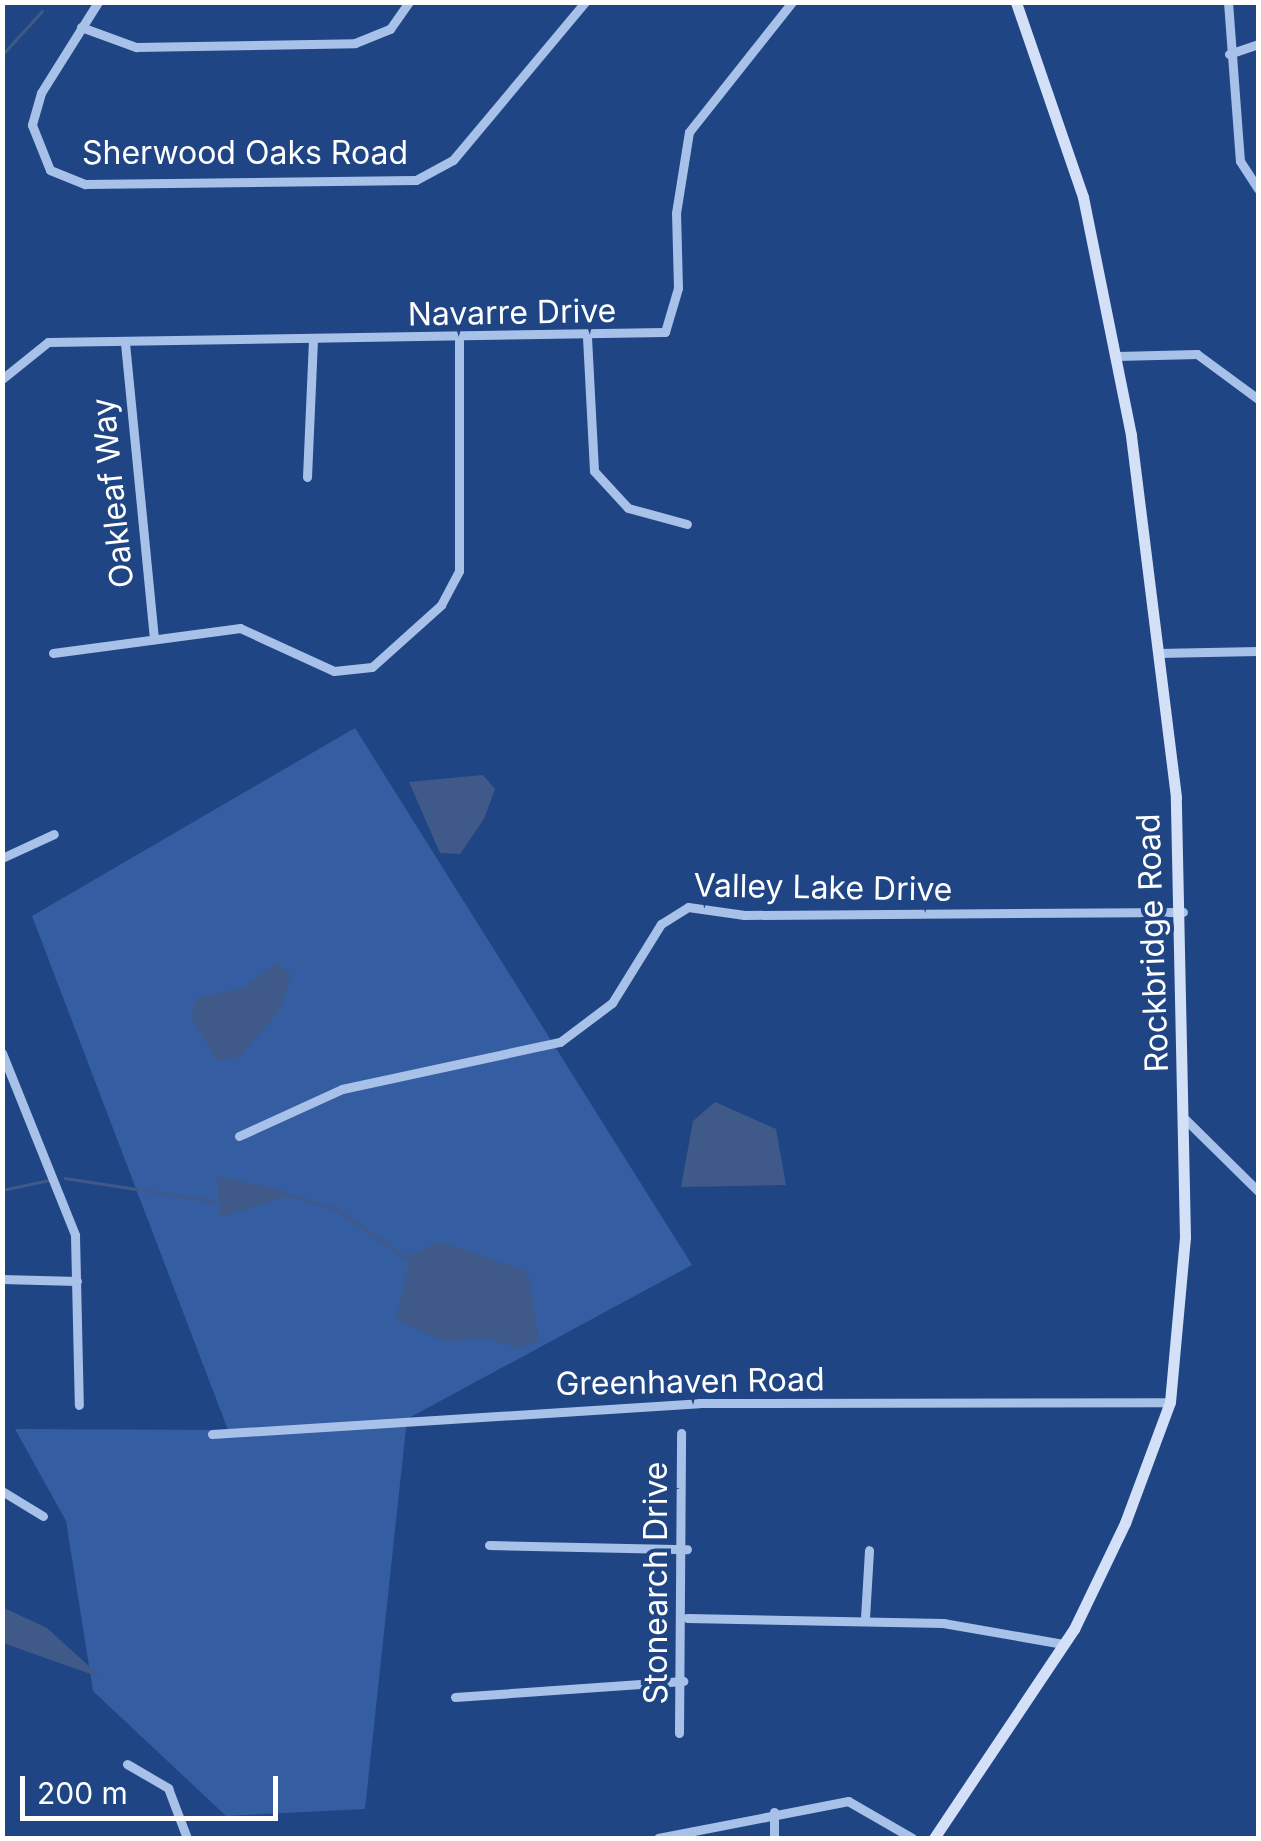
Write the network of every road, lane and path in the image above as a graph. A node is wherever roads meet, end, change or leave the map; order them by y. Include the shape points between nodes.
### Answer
1 (98, 2) edge
2 (410, 2) edge
3 (585, 2) edge
4 (792, 2) edge
5 (1016, 2) edge
6 (1228, 2) edge
7 (81, 27) junction
8 (1258, 44) edge
9 (1229, 54) junction
10 (1258, 190) edge
11 (586, 337) junction
12 (313, 340) junction
13 (458, 340) junction
14 (125, 343) junction
15 (1117, 356) junction
16 (2, 379) edge
17 (1258, 400) edge
18 (307, 476) dead end
19 (687, 524) dead end
20 (154, 638) junction
21 (1258, 651) edge
22 (1158, 652) junction
23 (53, 653) dead end
24 (54, 834) dead end
25 (2, 858) edge
26 (1183, 912) junction
27 (2, 1053) edge
28 (1185, 1120) junction
29 (239, 1136) dead end
30 (1258, 1191) edge
31 (2, 1279) edge
32 (78, 1281) junction
33 (1170, 1402) junction
34 (79, 1405) dead end
35 (681, 1433) dead end
36 (212, 1434) dead end
37 (2, 1491) edge
38 (44, 1516) dead end
39 (489, 1545) dead end
40 (687, 1549) junction
41 (869, 1550) dead end
42 (686, 1618) junction
43 (865, 1618) junction
44 (1062, 1644) junction
45 (684, 1681) junction
46 (455, 1697) dead end
47 (679, 1733) dead end
48 (126, 1764) dead end
49 (774, 1812) junction
50 (187, 1838) edge
51 (658, 1838) edge
52 (774, 1838) edge
53 (912, 1838) edge
54 (934, 1838) edge

1 - 7 street, Sherwood Oaks Road
2 - 7 street via 390,29 355,44 136,47
3 - 7 street, Sherwood Oaks Road via 453,160 416,180 72,182 35,150 32,125
4 - 11 street, Navarre Drive via 688,132 673,322 653,336
5 - 15 main road, Rockbridge Road via 1083,197
6 - 9 street
8 - 9 street
9 - 10 street via 1242,174
11 - 13 street, Navarre Drive
11 - 19 street via 594,471 628,508
12 - 13 street, Navarre Drive
12 - 14 street, Navarre Drive
12 - 18 street
13 - 20 street via 460,557 441,605 372,667 347,673 240,628
14 - 16 street, Navarre Drive via 36,346
14 - 20 street, Oakleaf Way
15 - 17 street via 1196,354
15 - 22 main road, Rockbridge Road
20 - 23 street
21 - 22 street
22 - 26 main road, Rockbridge Road
24 - 25 street
26 - 28 main road, Rockbridge Road
26 - 29 street, Valley Lake Drive via 798,916 688,907 660,924 612,1003 560,1042 342,1089
27 - 32 street via 65,1197
28 - 30 street
28 - 33 main road, Rockbridge Road
31 - 32 street
32 - 34 street
33 - 36 street, Greenhaven Road via 699,1403
33 - 44 main road, Rockbridge Road via 1094,1594
35 - 40 street, Stonearch Drive
37 - 38 street
39 - 40 street
40 - 42 street, Stonearch Drive
41 - 43 street
42 - 43 street
42 - 45 street, Stonearch Drive
43 - 44 street
44 - 54 main road, Rockbridge Road
45 - 46 street
45 - 47 street, Stonearch Drive
48 - 50 street via 168,1788
49 - 51 street
49 - 52 street
49 - 53 street via 848,1801

